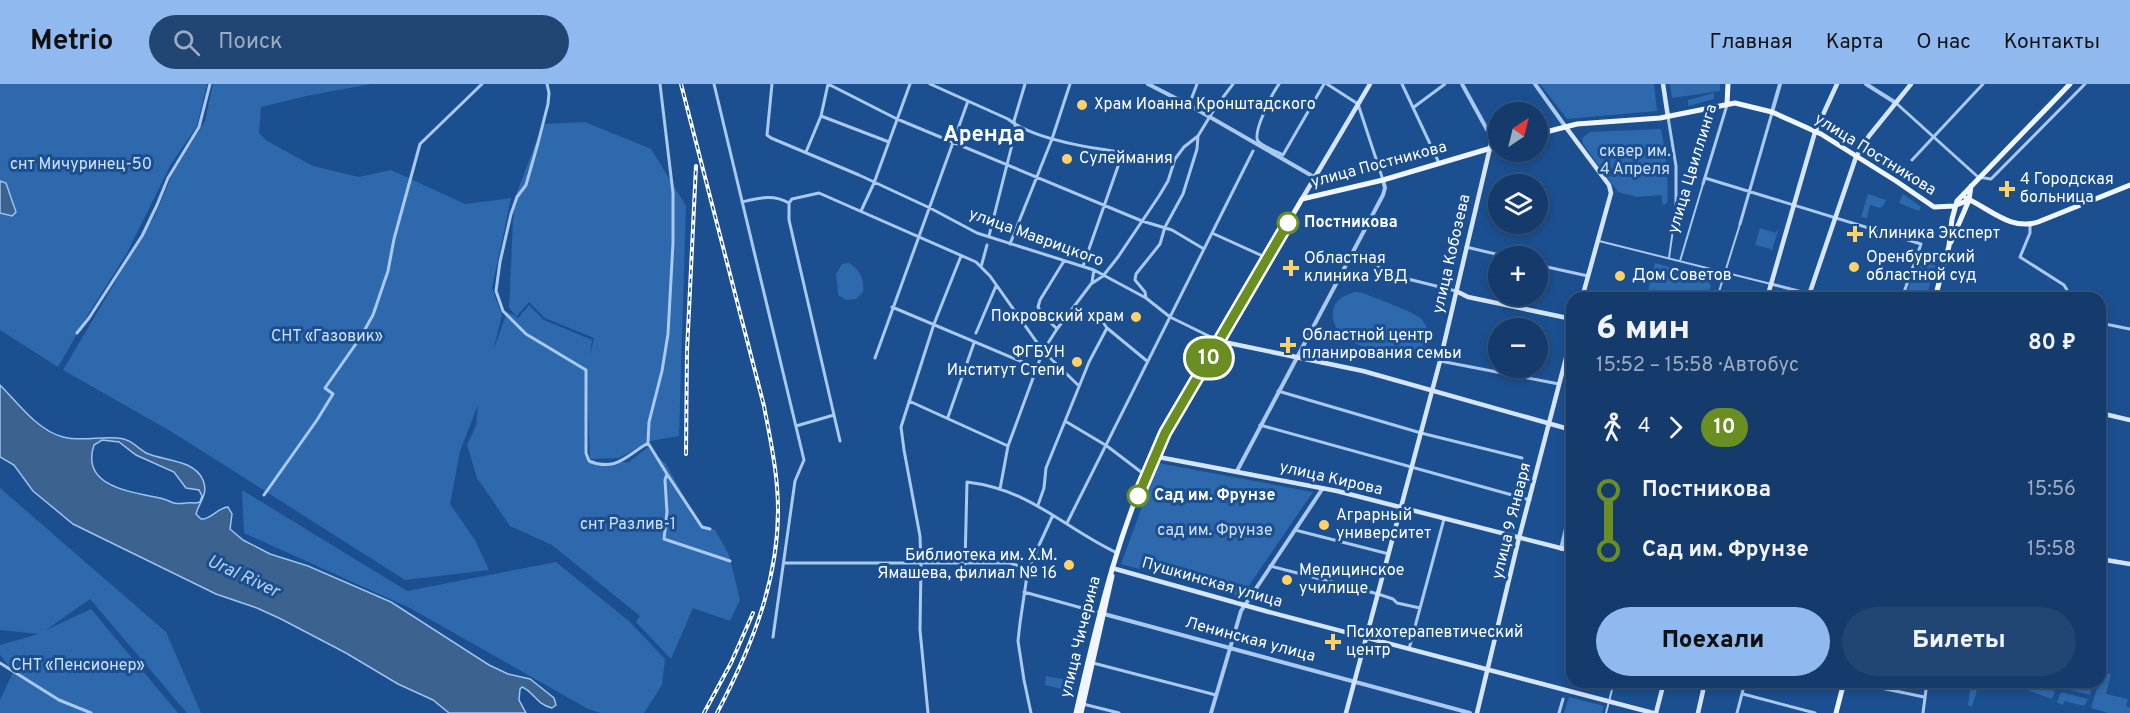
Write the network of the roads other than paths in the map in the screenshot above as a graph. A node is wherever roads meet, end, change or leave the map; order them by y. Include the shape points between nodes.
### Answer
1 (210, 84) edge
2 (482, 84) edge
3 (547, 84) edge
4 (660, 84) edge
5 (714, 84) edge
6 (772, 84) edge
7 (828, 84) edge
8 (910, 84) edge
9 (930, 84) edge
10 (1024, 84) edge
11 (1070, 84) edge
12 (1148, 84) edge
13 (1197, 84) edge
14 (1233, 84) edge
15 (1279, 84) edge
16 (1325, 84) edge
17 (1370, 84) edge
18 (1402, 84) edge
19 (1445, 84) edge
20 (1462, 84) edge
21 (1535, 84) edge
22 (1663, 84) edge
23 (1728, 84) edge
24 (1780, 84) edge
25 (1837, 84) edge
26 (1866, 84) edge
27 (1911, 84) edge
28 (1976, 84) edge
29 (2070, 84) edge
30 (2085, 84) edge
31 (1981, 86) edge
32 (968, 100) junction
33 (1896, 103) junction
34 (1358, 104) junction
35 (1727, 104) junction
36 (1189, 105) junction
37 (1414, 107) junction
38 (1772, 112) junction
39 (821, 116) junction
40 (1209, 117) junction
41 (1668, 117) junction
42 (897, 119) junction
43 (1014, 123) junction
44 (1565, 126) junction
45 (1488, 131) edge
46 (1548, 132) edge
47 (1815, 132) junction
48 (1198, 136) junction
49 (1933, 138) junction
50 (1052, 139) junction
51 (889, 142) junction
52 (953, 142) junction
53 (1488, 149) edge
54 (1253, 151) dead end
55 (806, 152) junction
56 (1123, 152) junction
57 (1488, 156) edge
58 (1283, 157) junction
59 (1856, 157) junction
60 (1175, 159) junction
61 (1912, 160) dead end
62 (1439, 163) junction
63 (1007, 164) junction
64 (1036, 176) junction
65 (1314, 177) junction
66 (1978, 177) junction
67 (1705, 178) junction
68 (1383, 180) junction
69 (874, 183) junction
70 (1703, 184) joint
71 (2130, 185) edge
72 (1971, 186) junction
73 (1749, 192) junction
74 (1962, 195) junction
75 (1302, 199) junction
76 (1969, 200) junction
77 (742, 202) junction
78 (789, 203) junction
79 (1103, 205) junction
80 (1793, 205) junction
81 (1954, 206) junction
82 (930, 208) junction
83 (1676, 208) joint
84 (861, 211) junction
85 (1836, 218) junction
86 (1142, 221) junction
87 (1740, 224) joint
88 (2030, 225) junction
89 (1165, 227) junction
90 (1212, 233) junction
91 (919, 237) junction
92 (988, 237) junction
93 (1597, 241) junction
94 (1010, 244) junction
95 (987, 245) dead end
96 (1949, 246) junction
97 (1466, 247) junction
98 (1204, 249) junction
99 (1488, 252) edge
100 (1353, 254) junction
101 (961, 256) junction
102 (1267, 258) junction
103 (1669, 258) junction
104 (1064, 261) junction
105 (1680, 261) junction
106 (1083, 266) junction
107 (981, 267) junction
108 (1548, 267) edge
109 (1094, 270) junction
110 (1724, 272) junction
111 (1103, 276) junction
112 (1588, 276) junction
113 (1091, 284) junction
114 (1771, 284) junction
115 (996, 286) junction
116 (1456, 291) junction
117 (1584, 292) edge
118 (1719, 292) edge
119 (1769, 292) edge
120 (1796, 292) edge
121 (1810, 292) edge
122 (1904, 292) edge
123 (1937, 292) edge
124 (2067, 292) edge
125 (1146, 298) junction
126 (892, 307) junction
127 (1170, 317) junction
128 (1100, 318) dead end
129 (1566, 319) edge
130 (934, 324) junction
131 (2106, 324) edge
132 (1107, 328) junction
133 (1057, 329) junction
134 (2130, 329) edge
135 (77, 333) dead end
136 (976, 333) dead end
137 (1219, 341) junction
138 (974, 343) junction
139 (1043, 351) junction
140 (875, 358) dead end
141 (1296, 358) junction
142 (1566, 358) edge
143 (1147, 361) junction
144 (1440, 361) junction
145 (1037, 368) junction
146 (1559, 384) junction
147 (1079, 386) junction
148 (1278, 391) junction
149 (1432, 392) junction
150 (909, 401) junction
151 (2106, 414) edge
152 (834, 415) junction
153 (948, 417) junction
154 (2130, 420) edge
155 (1065, 421) junction
156 (1549, 423) junction
157 (1260, 425) junction
158 (796, 426) junction
159 (1566, 428) edge
160 (1421, 433) junction
161 (840, 441) dead end
162 (648, 444) junction
163 (1008, 446) junction
164 (1107, 446) junction
165 (1154, 456) junction
166 (1522, 458) dead end
167 (1411, 467) junction
168 (1237, 471) junction
169 (667, 474) junction
170 (1146, 476) junction
171 (1323, 488) junction
172 (1000, 489) junction
173 (264, 495) dead end
174 (1530, 500) junction
175 (1038, 505) junction
176 (1401, 508) junction
177 (1053, 515) junction
178 (1444, 519) junction
179 (1067, 523) junction
180 (710, 529) dead end
181 (1566, 529) edge
182 (1295, 530) junction
183 (1519, 538) junction
184 (1561, 549) junction
185 (1566, 550) edge
186 (1117, 553) junction
187 (1389, 554) junction
188 (2106, 560) edge
189 (730, 561) dead end
190 (784, 564) junction
191 (921, 564) junction
192 (965, 564) junction
193 (2130, 564) edge
194 (1270, 566) junction
195 (1028, 568) junction
196 (1112, 568) junction
197 (1024, 592) junction
198 (1377, 594) junction
199 (1244, 605) junction
200 (1420, 608) junction
201 (1102, 613) junction
202 (773, 637) dead end
203 (1366, 638) junction
204 (1230, 648) junction
205 (1409, 649) junction
206 (0, 663) edge
207 (1093, 663) junction
208 (1488, 669) junction
209 (1354, 682) junction
210 (1612, 688) edge
211 (1663, 688) edge
212 (1704, 688) edge
213 (1744, 688) edge
214 (1842, 688) edge
215 (1881, 688) dead end
216 (1925, 688) edge
217 (1743, 694) junction
218 (1216, 695) junction
219 (1924, 697) junction
220 (1563, 699) dead end
221 (1609, 701) junction
222 (1083, 704) junction
223 (91, 713) edge
224 (928, 713) edge
225 (1031, 713) edge
226 (1076, 713) edge
227 (1081, 713) edge
228 (1119, 713) edge
229 (1211, 713) edge
230 (1346, 713) edge
231 (1470, 713) edge
232 (1477, 713) edge
233 (1559, 713) edge
234 (1606, 713) edge
235 (1655, 713) edge
236 (1698, 713) edge
237 (1737, 713) edge
238 (1815, 713) edge
239 (1836, 713) edge
240 (1923, 713) edge

1 - 135 street via 199,127 168,178 141,236
2 - 173 street via 423,139 373,315 325,388 333,394 324,409
3 - 162 street via 548,104 526,185 507,231 496,291 503,311 538,343 586,370 589,461 611,466
4 - 162 street via 674,193 673,243 668,334
5 - 77 street
6 - 55 street, улица Маврицкого via 767,135
7 - 39 street
7 - 42 street
8 - 42 street
9 - 32 street
10 - 43 street
11 - 50 street
12 - 36 street
13 - 36 street
14 - 40 street
15 - 58 street via 1257,135 1258,141
16 - 34 street
16 - 58 street
17 - 34 main road, улица Чичерина
18 - 37 street
19 - 37 street
20 - 45 street
21 - 44 street
22 - 41 main road
23 - 35 main road, улица Цвиллинга
24 - 38 street
25 - 47 main road
26 - 33 street
27 - 33 main road
28 - 31 street
29 - 66 main road
30 - 66 street via 1991,179
31 - 49 street
32 - 43 street
32 - 52 street
33 - 49 street
33 - 59 main road
34 - 65 main road, улица Чичерина
34 - 68 street
35 - 38 main road, улица Постникова
35 - 41 main road, улица Постникова
35 - 67 street, улица Цвиллинга
36 - 40 street
37 - 62 street
38 - 47 main road, улица Постникова
38 - 73 street
39 - 51 street
39 - 55 street
40 - 48 street
40 - 58 street
41 - 44 main road, улица Постникова
41 - 83 street via 1676,166
42 - 51 street
42 - 52 street
43 - 50 street
43 - 63 street
44 - 46 main road, улица Постникова
44 - 93 main road via 1609,185 1611,193
47 - 59 main road, улица Постникова
47 - 80 main road
48 - 60 street
48 - 89 street via 1183,194
49 - 61 street
49 - 66 street
50 - 56 street
50 - 64 street
51 - 69 street
52 - 63 street
52 - 82 street
53 - 62 main road, улица Постникова
54 - 90 street
55 - 69 street, улица Маврицкого
56 - 60 street
56 - 79 street
57 - 97 main road, улица Кобозева
58 - 65 street
59 - 81 main road, улица Постникова via 1934,207
59 - 85 main road
60 - 86 street via 1164,188
62 - 68 main road, улица Постникова
63 - 64 street
63 - 92 street
64 - 79 street
64 - 94 street
65 - 75 main road, улица Чичерина
66 - 72 main road
67 - 70 street, улица Цвиллинга
67 - 73 street
68 - 75 main road, улица Постникова
68 - 100 street via 1383,195
69 - 82 street, улица Маврицкого
69 - 84 street
70 - 105 street, улица Цвиллинга
71 - 88 main road
72 - 74 main road
72 - 76 main road
73 - 80 street
73 - 87 street
74 - 76 main road
74 - 81 main road
75 - 102 main road, улица Чичерина
76 - 81 main road
76 - 88 main road via 2014,224
76 - 96 main road
77 - 78 street via 766,197
77 - 158 street
78 - 84 street via 819,193
78 - 152 street via 789,220
79 - 86 street
79 - 106 street
80 - 85 street
80 - 114 main road
81 - 96 main road
82 - 91 street
82 - 92 street, улица Маврицкого
83 - 103 street
84 - 91 street
85 - 121 main road
85 - 122 street via 1921,244
86 - 89 street
86 - 111 street
87 - 110 street
88 - 124 street via 2020,257 2064,285
89 - 98 street
89 - 125 street via 1160,244 1136,274 1135,280
90 - 98 street
90 - 102 street
91 - 101 street
91 - 126 street
92 - 94 street, улица Маврицкого
93 - 103 street
93 - 112 main road
94 - 104 street, улица Маврицкого
95 - 107 street
96 - 123 main road
97 - 99 street
97 - 116 main road, улица Кобозева
98 - 127 street
100 - 116 street via 1400,277
100 - 141 street
101 - 107 street
101 - 130 street
102 - 137 main road, улица Чичерина
103 - 105 street
104 - 106 street, улица Маврицкого
104 - 133 street via 1038,307
105 - 110 street
106 - 109 street, улица Маврицкого
107 - 115 street
108 - 112 street
109 - 111 street, улица Маврицкого
109 - 113 street
110 - 114 street
110 - 118 street
111 - 113 street
111 - 125 street, улица Маврицкого
112 - 117 main road
113 - 133 street
114 - 119 main road
114 - 120 street
115 - 136 street
115 - 139 street
116 - 129 main road
116 - 144 main road, улица Кобозева
125 - 127 street, улица Маврицкого
126 - 130 street
126 - 140 street
127 - 137 street, улица Маврицкого
127 - 143 street
128 - 132 street
130 - 138 street
130 - 150 street
131 - 134 street
132 - 143 street
132 - 147 street
133 - 139 street
137 - 141 main road, улица Маврицкого
137 - 165 main road, улица Чичерина
138 - 145 street
138 - 153 street
139 - 145 street
139 - 147 street
141 - 148 street
141 - 149 main road, улица Маврицкого via 1363,371
142 - 146 main road, улица 9 Января
143 - 164 street
144 - 146 street
144 - 149 main road, улица Кобозева
145 - 163 street
146 - 156 main road, улица 9 Января
147 - 155 street
148 - 157 street
148 - 160 street
149 - 156 main road, улица Маврицкого
149 - 160 main road, улица Кобозева
150 - 153 street
150 - 191 street via 902,436 920,536
151 - 154 main road
152 - 158 street
152 - 161 street
153 - 163 street
155 - 164 street
155 - 175 street via 1046,468
156 - 159 main road, улица Маврицкого
156 - 174 main road, улица 9 Января
157 - 167 street
157 - 168 street
158 - 190 street via 804,460 795,481
160 - 166 street
160 - 167 main road, улица Кобозева
162 - 169 street
163 - 172 street
164 - 170 street
164 - 179 street
165 - 168 main road, улица Кирова
165 - 170 main road, улица Чичерина
167 - 174 street
167 - 176 main road, улица Кобозева
168 - 171 main road, улица Кирова
169 - 180 street via 702,527
169 - 189 street via 664,539
170 - 186 main road, улица Чичерина
171 - 176 main road, улица Кирова
171 - 182 street
172 - 175 street
172 - 192 street via 967,482
174 - 183 main road, улица 9 Января
175 - 177 street
176 - 178 main road, улица Кирова
176 - 187 main road, улица Кобозева
177 - 179 street
177 - 195 street
178 - 183 main road, улица Кирова
178 - 200 street
179 - 186 street
181 - 184 street
182 - 187 street
182 - 194 street
183 - 184 main road, улица Кирова
183 - 208 main road, улица 9 Января
184 - 185 main road, улица Кирова
186 - 196 main road, улица Чичерина
187 - 198 main road, улица Кобозева
188 - 193 main road
190 - 191 street
190 - 202 street
191 - 192 street
191 - 224 street via 920,630
192 - 195 street via 1010,563
194 - 198 street
194 - 199 street
195 - 197 street
196 - 199 main road, Пушкинская улица
196 - 201 main road, улица Чичерина
197 - 201 street, Ленинская улица
197 - 225 street via 1018,641
198 - 200 street
198 - 203 main road, улица Кобозева
199 - 203 main road, Пушкинская улица
199 - 204 street
200 - 205 street
201 - 204 street, Ленинская улица
201 - 207 main road, улица Чичерина
201 - 226 main road, улица Чичерина
203 - 205 main road, Пушкинская улица
203 - 209 main road, улица Кобозева
204 - 209 street, Ленинская улица
204 - 218 street
205 - 208 main road, Пушкинская улица
206 - 223 street via 59,700
207 - 218 street
207 - 222 main road, улица Чичерина
208 - 221 main road, Пушкинская улица
208 - 232 main road, улица 9 Января
209 - 230 main road, улица Кобозева
209 - 231 street, Ленинская улица
210 - 221 street
211 - 235 main road
212 - 236 main road
213 - 217 street
214 - 239 main road
215 - 219 street
216 - 219 street
217 - 237 street
217 - 238 street
218 - 229 street
219 - 240 street
220 - 233 street
221 - 234 street
221 - 235 main road, Пушкинская улица
222 - 227 main road, улица Чичерина
222 - 228 street

